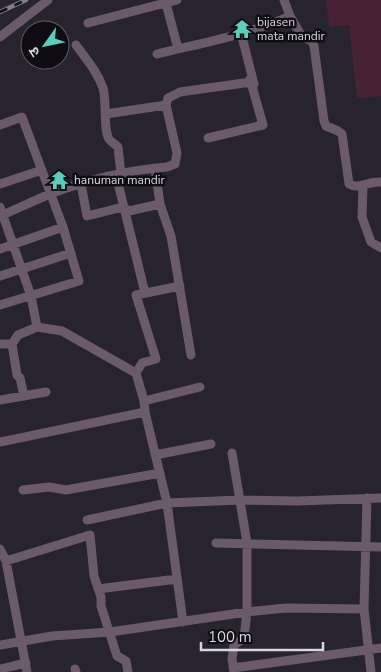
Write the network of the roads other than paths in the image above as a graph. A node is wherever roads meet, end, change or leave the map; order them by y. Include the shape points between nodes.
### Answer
1 (48, 0) edge
2 (177, 0) edge
3 (284, 0) edge
4 (166, 3) junction
5 (290, 16) junction
6 (88, 23) dead end
7 (240, 36) junction
8 (0, 37) edge
9 (76, 45) dead end
10 (178, 49) junction
11 (157, 54) dead end
12 (251, 82) junction
13 (166, 105) junction
14 (106, 114) junction
15 (0, 125) edge
16 (208, 138) dead end
17 (155, 168) junction
18 (42, 170) junction
19 (118, 175) junction
20 (381, 182) edge
21 (0, 184) edge
22 (81, 184) junction
23 (363, 186) junction
24 (51, 194) junction
25 (160, 204) junction
26 (123, 207) junction
27 (1, 212) edge
28 (63, 227) junction
29 (13, 244) junction
30 (381, 248) edge
31 (0, 249) edge
32 (71, 253) junction
33 (22, 268) junction
34 (0, 276) edge
35 (180, 286) junction
36 (145, 293) junction
37 (31, 296) junction
38 (0, 305) edge
39 (37, 327) junction
40 (0, 344) edge
41 (12, 344) junction
42 (191, 355) dead end
43 (136, 373) junction
44 (200, 387) dead end
45 (46, 392) dead end
46 (24, 396) junction
47 (0, 400) edge
48 (144, 401) junction
49 (145, 412) junction
50 (0, 442) edge
51 (211, 444) dead end
52 (232, 453) dead end
53 (156, 455) junction
54 (160, 473) junction
55 (23, 490) dead end
56 (367, 498) junction
57 (381, 498) edge
58 (241, 500) junction
59 (168, 503) junction
60 (87, 520) dead end
61 (216, 543) dead end
62 (247, 543) junction
63 (366, 547) junction
64 (381, 547) edge
65 (0, 549) edge
66 (6, 561) junction
67 (177, 579) junction
68 (98, 589) junction
69 (364, 609) junction
70 (247, 612) junction
71 (182, 622) junction
72 (110, 632) junction
73 (21, 640) junction
74 (0, 644) edge
75 (381, 648) edge
76 (369, 650) junction
77 (27, 667) edge
78 (0, 669) edge
79 (234, 670) edge
80 (128, 672) edge
81 (371, 672) edge

1 - 8 street
2 - 4 street
3 - 5 street
4 - 6 street
4 - 10 street
5 - 7 street
5 - 23 street via 302,37 314,46 324,121 326,126 342,134 349,184
7 - 10 street
7 - 12 street
9 - 14 street via 96,71 104,94
10 - 11 street
12 - 13 street via 180,92 168,98
12 - 16 street via 263,125
13 - 14 street
13 - 17 street via 177,158 175,164
14 - 19 street via 108,138 119,150
15 - 18 street via 22,117
17 - 19 street
17 - 25 street
18 - 21 street
18 - 24 street
19 - 22 street
19 - 26 street
20 - 23 street
22 - 24 street
22 - 26 street via 87,216
23 - 30 street via 364,222 371,242
24 - 27 street
24 - 28 street
25 - 26 street via 129,210
25 - 35 street via 171,236
26 - 36 street
27 - 29 street
28 - 29 street
28 - 32 street
29 - 31 street
29 - 33 street
32 - 33 street
32 - 37 street via 79,281
33 - 34 street
33 - 37 street
35 - 36 street
35 - 42 street
36 - 43 street via 136,295 156,359 142,363
37 - 38 street
37 - 39 street
39 - 41 street via 18,335
39 - 43 street via 62,331
40 - 41 street
41 - 46 street
43 - 48 street
44 - 48 street
45 - 46 street
46 - 47 street
48 - 49 street
49 - 50 street
49 - 53 street
51 - 53 street
52 - 58 street
53 - 54 street
54 - 55 street via 66,490 49,486
54 - 59 street
56 - 57 street
56 - 58 street
56 - 63 street
58 - 59 street
58 - 62 street
59 - 60 street
59 - 67 street
61 - 62 street
62 - 63 street
62 - 70 street
63 - 64 street
63 - 69 street
65 - 66 street
66 - 68 street via 90,535
66 - 73 street
67 - 68 street
67 - 71 street
68 - 72 street
69 - 70 street via 286,608
69 - 76 street
70 - 71 street
70 - 79 street via 244,638 234,645
71 - 72 street
72 - 73 street
72 - 80 street via 117,656 126,661
73 - 74 street
73 - 77 street
75 - 76 street
76 - 79 street
76 - 81 street
77 - 78 street

